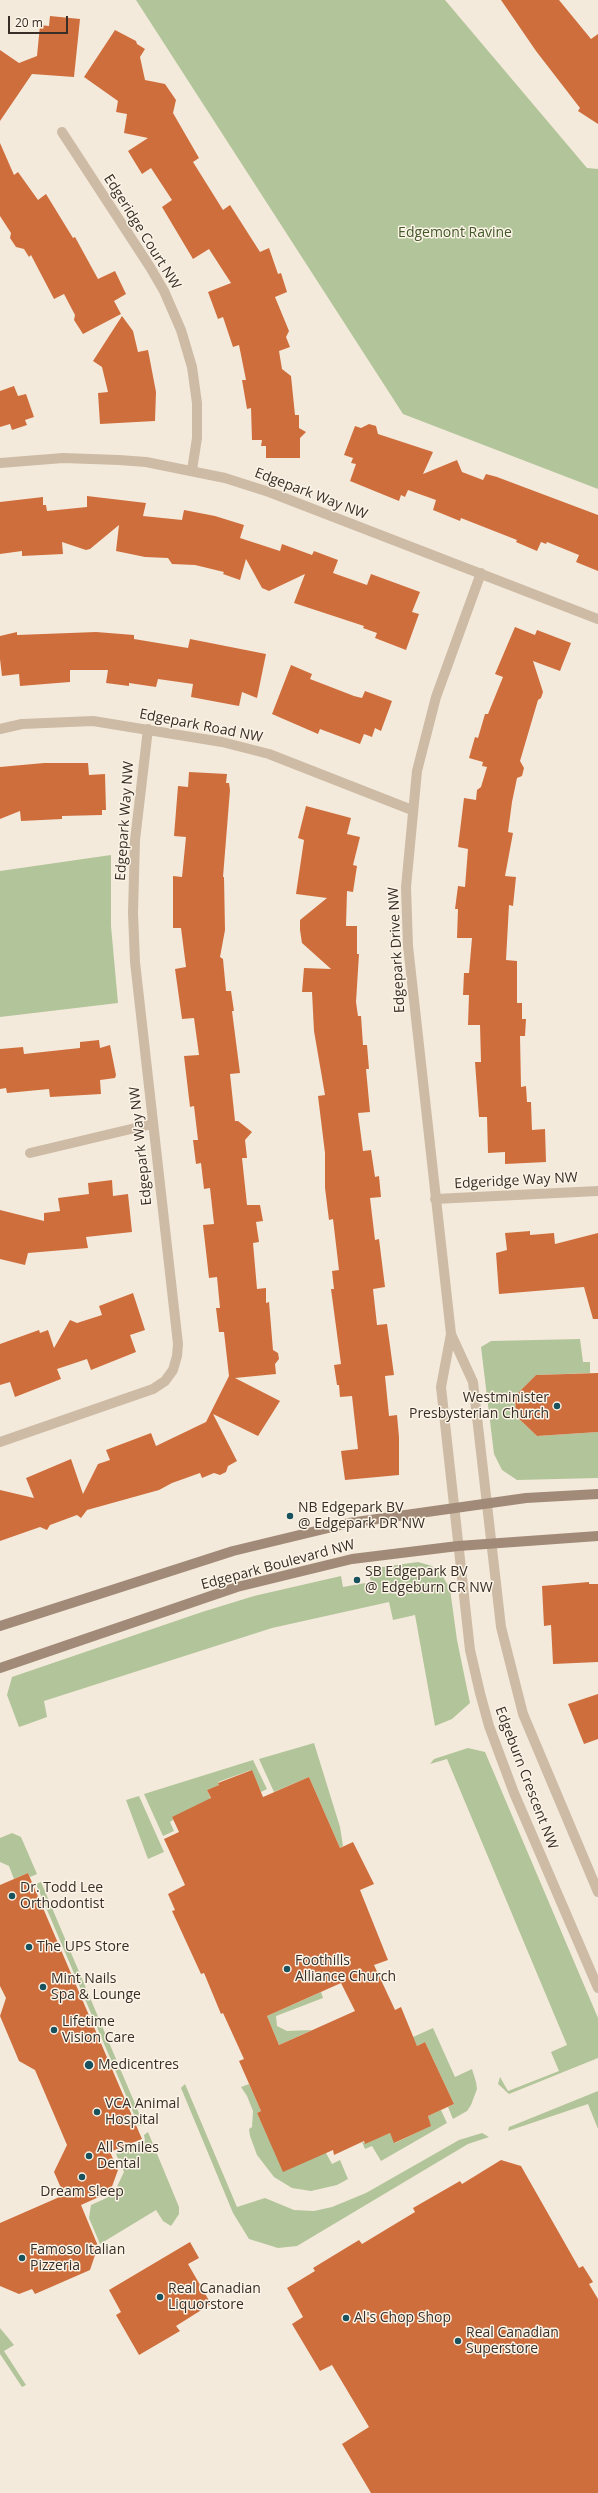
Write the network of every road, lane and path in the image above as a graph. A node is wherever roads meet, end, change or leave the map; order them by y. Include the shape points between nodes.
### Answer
1 (62, 132) dead end
2 (0, 463) edge
3 (192, 470) junction
4 (481, 573) junction
5 (598, 619) edge
6 (0, 729) edge
7 (148, 729) junction
8 (412, 810) junction
9 (152, 1124) junction
10 (30, 1153) dead end
11 (598, 1191) edge
12 (435, 1199) junction
13 (451, 1334) junction
14 (0, 1442) edge
15 (598, 1494) edge
16 (486, 1502) junction
17 (454, 1507) junction
18 (598, 1536) edge
19 (491, 1543) junction
20 (458, 1546) junction
21 (0, 1626) edge
22 (0, 1668) edge
23 (598, 1892) edge
24 (598, 1988) edge

1 - 3 street, Edgeridge Court NW via 150,267 181,330 192,367 197,403 197,438
2 - 3 street, Edgepark Way NW via 63,458 146,462
3 - 4 street, Edgepark Way NW via 269,492
4 - 5 street, Edgepark Way NW
4 - 8 street, Edgepark Drive NW via 436,697 417,771
6 - 7 street, Edgepark Road NW via 22,724 69,720
7 - 8 street, Edgepark Road NW via 222,742 269,754
7 - 9 street, Edgepark Way NW via 135,840 133,913 135,962
8 - 12 street, Edgepark Drive NW via 406,887 408,946
9 - 10 street
9 - 14 street, Edgepark Way NW via 178,1344 173,1370 165,1381 153,1389
11 - 12 street, Edgeridge Way NW
12 - 13 street, Edgepark Drive NW
13 - 16 street, Edgepark Drive NW via 472,1382
13 - 17 street, Edgepark Drive NW via 440,1387
15 - 16 street, Edgepark Boulevard NW
16 - 17 street, Edgepark Boulevard NW
16 - 19 street, Edgepark Drive NW
17 - 20 street, Edgepark Drive NW
17 - 21 street, Edgepark Boulevard NW via 349,1523 233,1551
18 - 19 street, Edgepark Boulevard NW
19 - 20 street, Edgepark Boulevard NW
19 - 23 street, Edgeburn Crescent NW via 501,1627 523,1714
20 - 22 street, Edgepark Boulevard NW via 352,1559 237,1587
20 - 24 street, Edgeburn Crescent NW via 470,1650 488,1726

